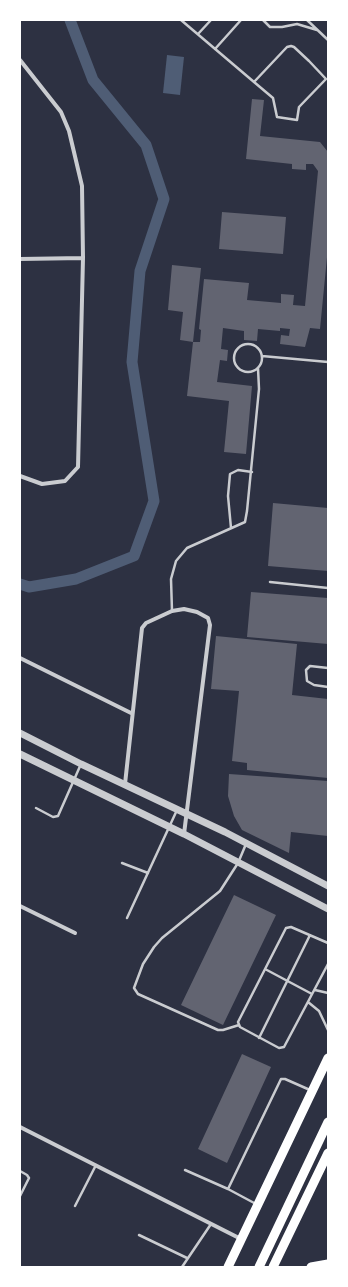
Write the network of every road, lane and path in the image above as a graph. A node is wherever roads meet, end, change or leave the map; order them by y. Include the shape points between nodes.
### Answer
1 (181, 20) edge
2 (211, 20) edge
3 (241, 20) edge
4 (263, 20) edge
5 (307, 20) edge
6 (317, 30) junction
7 (198, 34) junction
8 (328, 40) edge
9 (215, 49) junction
10 (20, 60) edge
11 (254, 82) junction
12 (83, 258) junction
13 (20, 259) edge
14 (262, 356) junction
15 (328, 362) edge
16 (258, 368) junction
17 (252, 472) junction
18 (20, 476) edge
19 (231, 528) junction
20 (270, 582) dead end
21 (328, 588) edge
22 (172, 611) junction
23 (20, 658) edge
24 (328, 668) edge
25 (328, 686) edge
26 (131, 712) junction
27 (20, 733) edge
28 (20, 754) edge
29 (81, 764) junction
30 (73, 781) junction
31 (124, 784) junction
32 (36, 808) dead end
33 (177, 809) junction
34 (187, 813) junction
35 (169, 828) junction
36 (184, 834) junction
37 (246, 843) junction
38 (122, 863) dead end
39 (238, 863) junction
40 (148, 873) junction
41 (328, 886) edge
42 (20, 906) edge
43 (328, 908) edge
44 (127, 918) dead end
45 (75, 933) dead end
46 (310, 935) junction
47 (328, 943) edge
48 (328, 964) edge
49 (265, 969) junction
50 (286, 981) junction
51 (315, 990) junction
52 (328, 993) edge
53 (312, 994) junction
54 (308, 1002) junction
55 (239, 1025) junction
56 (328, 1030) edge
57 (259, 1038) junction
58 (328, 1058) edge
59 (313, 1091) junction
60 (328, 1122) edge
61 (20, 1127) edge
62 (328, 1153) edge
63 (96, 1164) junction
64 (185, 1170) dead end
65 (20, 1171) edge
66 (228, 1190) junction
67 (20, 1196) edge
68 (258, 1205) junction
69 (75, 1206) dead end
70 (210, 1224) junction
71 (139, 1235) dead end
72 (242, 1240) junction
73 (187, 1258) junction
74 (328, 1264) edge
75 (182, 1267) edge
76 (228, 1267) edge
77 (259, 1267) edge
78 (273, 1267) edge
79 (311, 1267) edge

1 - 7 lane
2 - 7 lane
3 - 9 lane
4 - 6 lane via 270,27 297,24
5 - 6 lane
6 - 8 lane
7 - 9 lane
9 - 11 lane
10 - 12 street via 61,112 69,131 82,186
11 - 11 lane via 274,98 277,117 297,120 299,107 326,79 291,46 287,47
12 - 13 street
12 - 18 street via 78,467 64,481 42,484
14 - 15 lane
14 - 16 lane
14 - 16 lane via 249,344 242,346 235,354 236,366 241,370 253,372
16 - 17 lane via 259,389
17 - 19 lane via 248,511 244,522
17 - 19 lane via 238,470 230,474 228,496
19 - 22 lane via 187,548 176,561 171,579
20 - 21 lane
22 - 26 street via 152,619 142,628
22 - 34 street via 184,609 197,612 208,618 210,625
23 - 26 street
24 - 25 lane via 310,666 306,670 306,682 314,686
26 - 31 street
27 - 29 street
28 - 30 street
29 - 30 lane
29 - 31 street
30 - 32 lane via 57,817
30 - 35 street
31 - 33 street
33 - 34 street
33 - 35 lane
34 - 36 street
34 - 37 street
35 - 36 street
35 - 40 lane
36 - 39 street
37 - 39 lane
37 - 41 street
38 - 40 lane
39 - 43 street
39 - 55 lane via 220,892 162,938 143,964 134,988 138,994 218,1030
40 - 44 lane
42 - 45 street
46 - 47 lane
46 - 49 lane via 291,927 286,928
46 - 50 lane
48 - 51 lane
49 - 50 lane
49 - 55 lane via 238,1022
50 - 53 lane
50 - 57 lane
51 - 52 lane
51 - 53 lane
53 - 54 lane
54 - 56 lane via 319,1011
54 - 57 lane via 284,1047 279,1048
55 - 57 lane via 241,1029
58 - 59 main road
59 - 66 lane via 281,1079
59 - 68 main road
60 - 77 main road
61 - 63 street
62 - 78 main road
63 - 69 lane
63 - 70 street
64 - 66 lane
65 - 67 lane via 29,1178
66 - 68 lane
68 - 72 main road
70 - 72 street
70 - 73 lane
71 - 73 lane
72 - 76 main road
73 - 75 lane
74 - 79 main road

